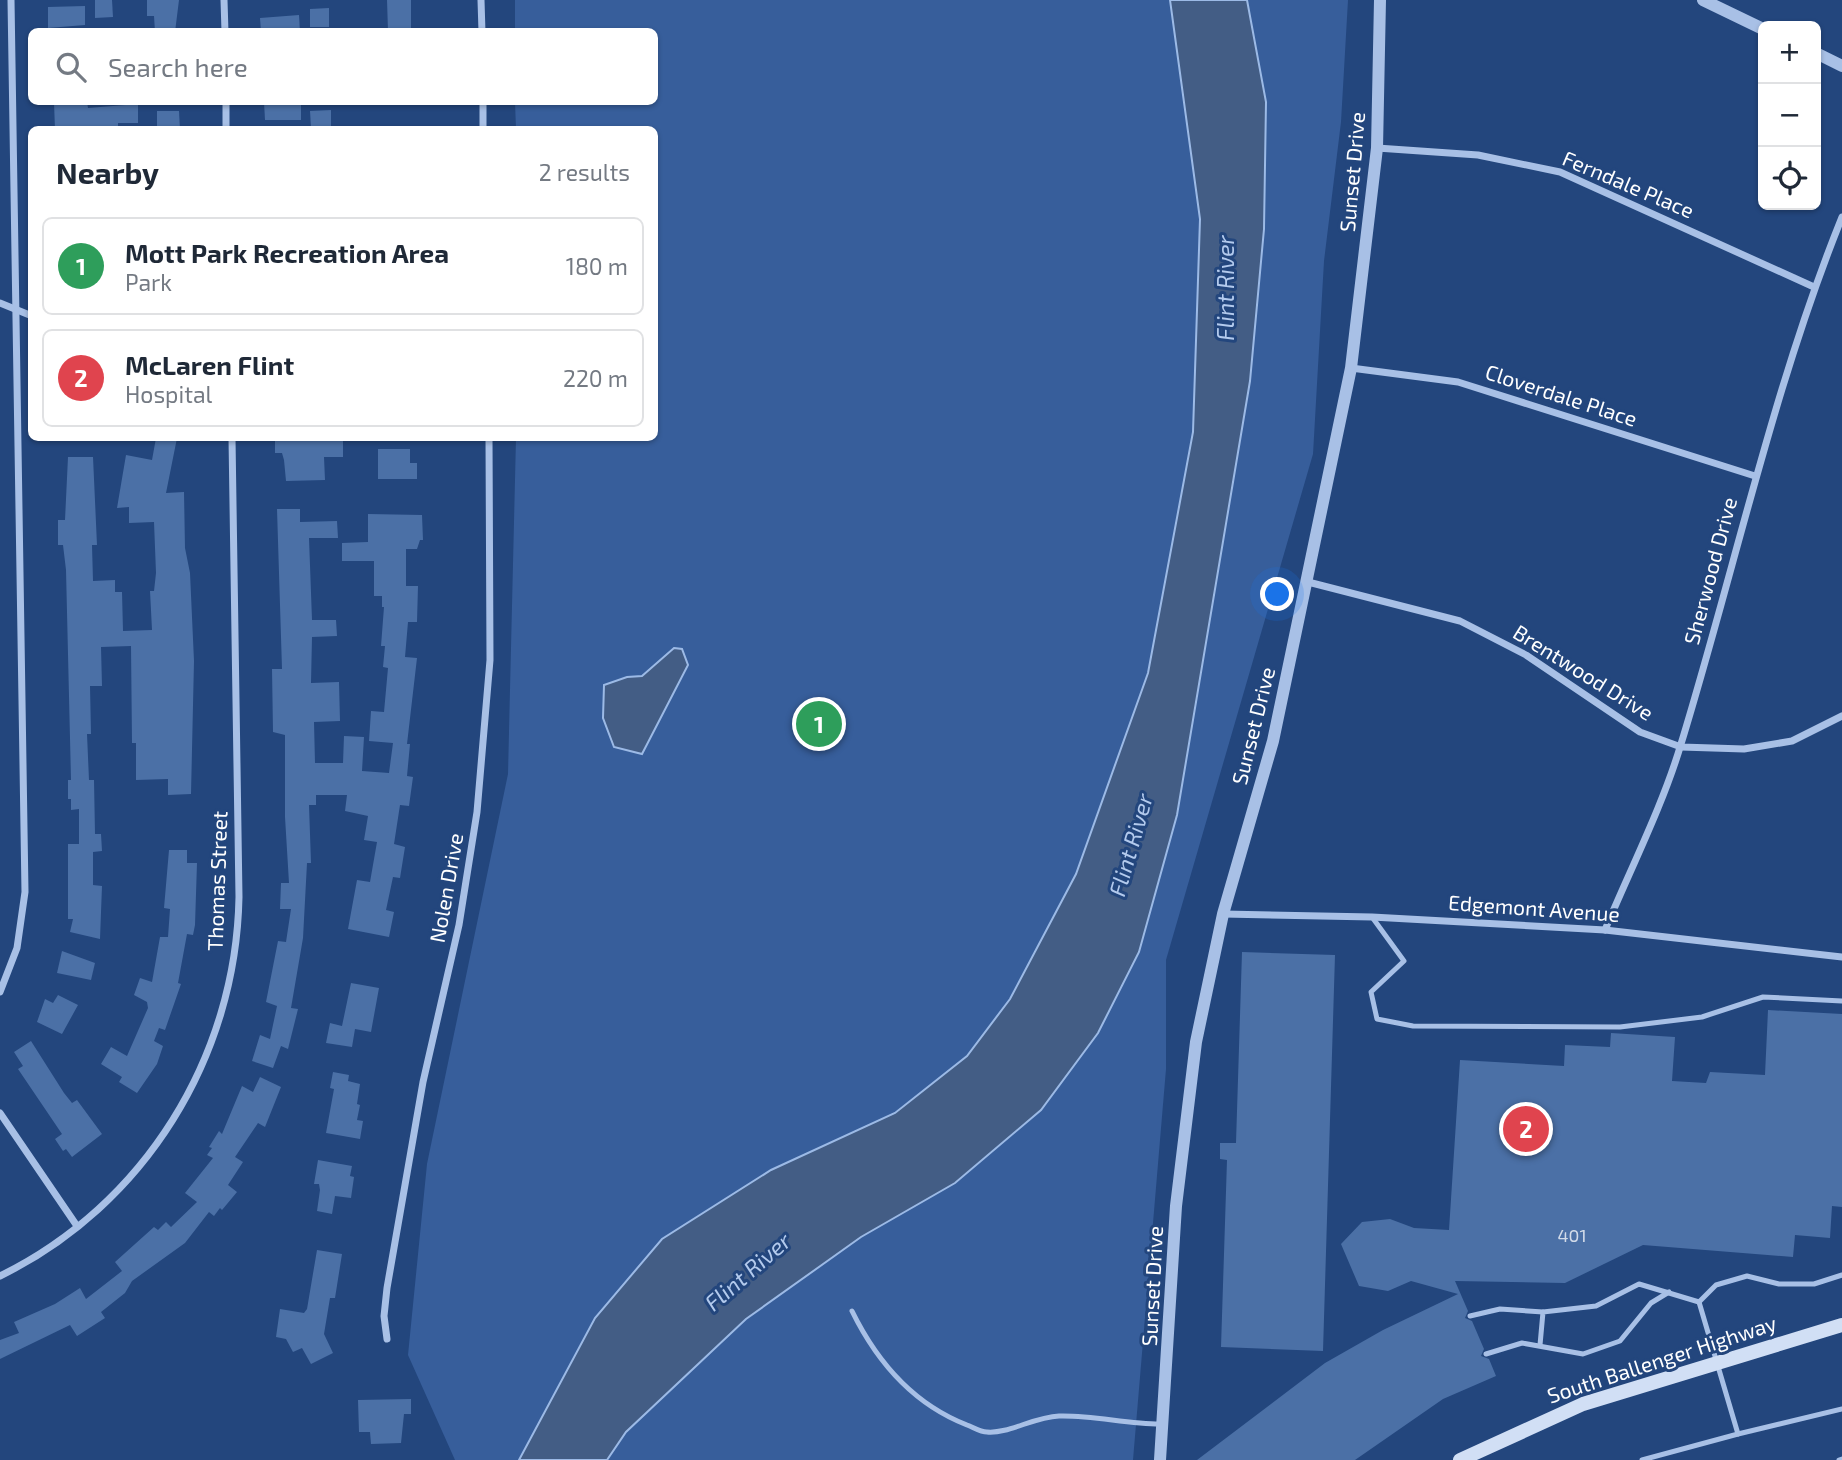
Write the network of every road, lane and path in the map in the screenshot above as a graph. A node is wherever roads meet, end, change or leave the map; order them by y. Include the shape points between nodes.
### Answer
1 (11, 0) edge
2 (224, 0) edge
3 (481, 0) edge
4 (1380, 0) edge
5 (1703, 0) edge
6 (1758, 27) edge
7 (225, 28) edge
8 (482, 28) edge
9 (1821, 56) edge
10 (1842, 66) edge
11 (226, 105) edge
12 (483, 105) edge
13 (226, 126) edge
14 (484, 126) edge
15 (1377, 148) junction
16 (1842, 217) edge
17 (1814, 286) junction
18 (0, 303) edge
19 (16, 310) junction
20 (28, 314) edge
21 (1351, 368) junction
22 (232, 441) edge
23 (489, 441) edge
24 (1755, 476) junction
25 (1308, 582) junction
26 (1842, 716) edge
27 (1681, 747) junction
28 (1223, 914) junction
29 (1372, 917) junction
30 (1605, 930) junction
31 (1842, 957) edge
32 (0, 992) edge
33 (1842, 1001) edge
34 (0, 1113) edge
35 (78, 1226) junction
36 (1842, 1275) edge
37 (0, 1276) edge
38 (1669, 1292) junction
39 (1699, 1302) junction
40 (852, 1311) dead end
41 (1543, 1312) junction
42 (1470, 1316) dead end
43 (1842, 1325) edge
44 (387, 1339) dead end
45 (1540, 1345) junction
46 (1486, 1354) dead end
47 (1717, 1362) junction
48 (1842, 1409) edge
49 (1163, 1424) junction
50 (1738, 1434) junction
51 (1160, 1460) edge
52 (1460, 1460) edge
53 (1642, 1460) edge

1 - 19 street
2 - 7 street
3 - 8 street
4 - 15 street, Sunset Drive
5 - 6 street
9 - 10 street
11 - 13 street
12 - 14 street
15 - 17 street, Ferndale Place via 1478,155 1560,172
15 - 21 street, Sunset Drive
16 - 17 street, Sherwood Drive
17 - 24 street, Sherwood Drive
18 - 19 street
19 - 20 street
19 - 32 street via 25,892 17,948
21 - 24 street, Cloverdale Place via 1458,382
21 - 25 street, Sunset Drive
22 - 35 street, Thomas Street via 239,867 231,973 218,1025 178,1112 136,1172
23 - 44 street, Nolen Drive via 490,648 480,790 459,925 423,1083 387,1288
24 - 27 street, Sherwood Drive
25 - 27 street, Brentwood Drive via 1461,621 1526,655 1640,732
25 - 28 street, Sunset Drive via 1273,741
26 - 27 street, Brentwood Drive via 1792,741 1744,749
27 - 30 street, Sherwood Drive
28 - 29 street, Edgemont Avenue
28 - 49 street, Sunset Drive via 1196,1042 1176,1206
29 - 30 street, Edgemont Avenue
29 - 33 lane via 1404,961 1371,992 1377,1019 1413,1026 1620,1027 1702,1017 1763,997
30 - 31 street, Edgemont Avenue
34 - 35 street
35 - 37 street, Thomas Street
36 - 39 lane via 1814,1284 1779,1284 1747,1276 1716,1285
38 - 39 lane
38 - 41 lane via 1639,1284 1596,1306
38 - 45 lane via 1651,1303 1620,1341 1583,1354
39 - 47 lane
40 - 49 lane via 869,1344 917,1398 986,1432 1040,1416
41 - 42 lane via 1500,1309
41 - 45 lane
43 - 47 main road, South Ballenger Highway
45 - 46 lane via 1522,1343
47 - 50 lane
47 - 52 main road, South Ballenger Highway via 1583,1404
48 - 50 lane
49 - 51 street, Sunset Drive
50 - 53 lane

